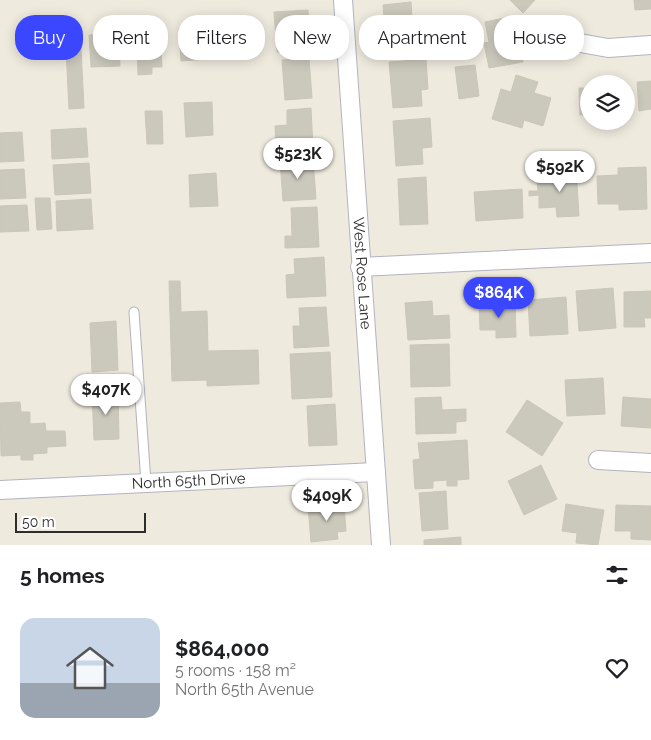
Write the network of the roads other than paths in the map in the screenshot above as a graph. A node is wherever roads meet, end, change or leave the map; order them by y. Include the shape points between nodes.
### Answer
1 (344, 0) edge
2 (584, 44) edge
3 (651, 45) edge
4 (651, 253) edge
5 (360, 266) junction
6 (134, 312) dead end
7 (598, 460) dead end
8 (651, 463) edge
9 (376, 472) junction
10 (146, 483) junction
11 (0, 490) edge
12 (381, 545) edge

1 - 5 street, West Rose Lane
2 - 3 street via 608,48
4 - 5 street
5 - 9 street, West Rose Lane
6 - 10 lane
7 - 8 street
9 - 10 street, North 65th Drive
9 - 12 street, West Rose Lane
10 - 11 street, North 65th Drive

